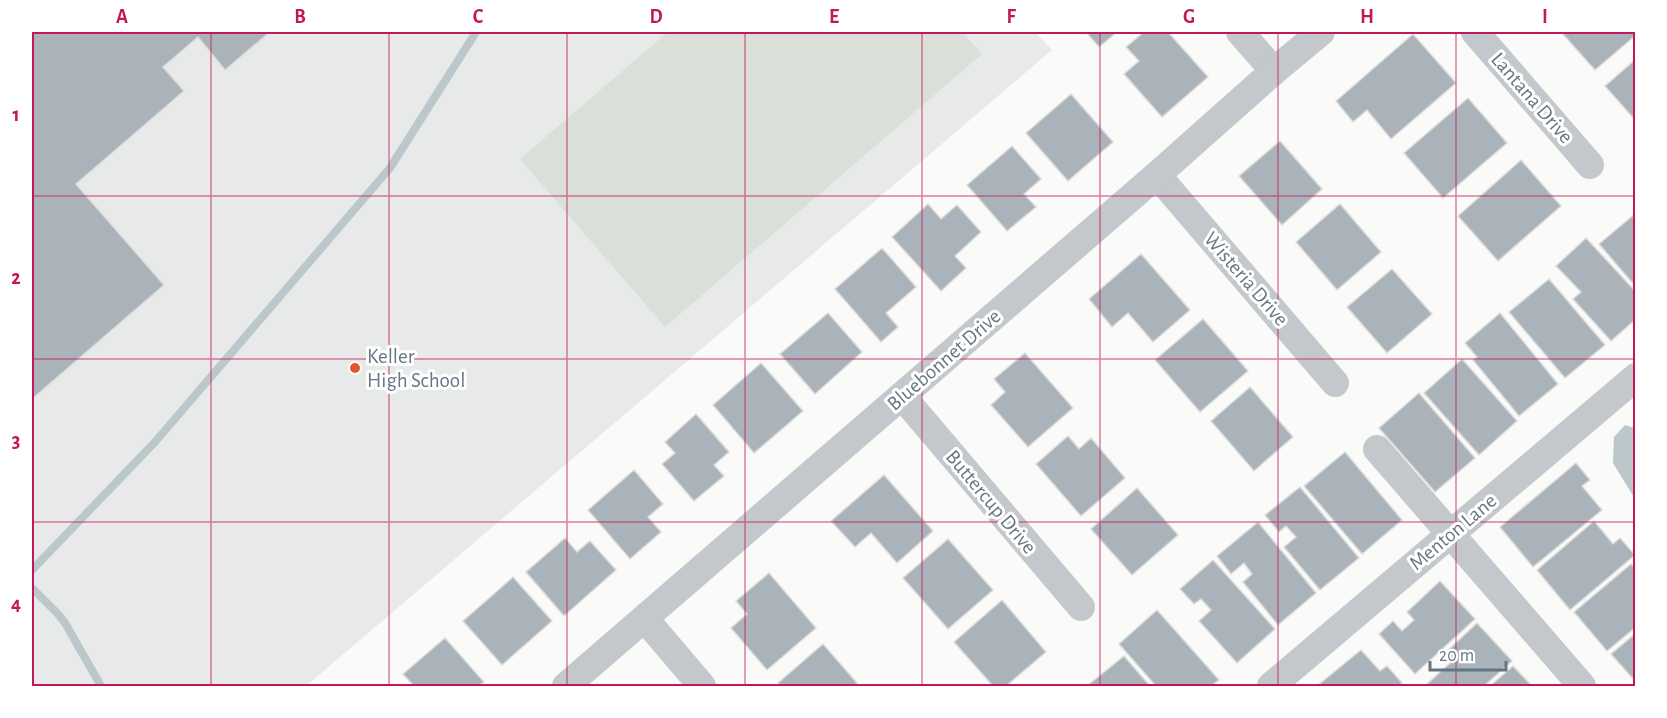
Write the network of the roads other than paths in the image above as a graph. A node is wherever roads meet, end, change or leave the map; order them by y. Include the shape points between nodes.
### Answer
1 (1240, 32) edge
2 (1321, 32) edge
3 (1475, 32) edge
4 (1274, 71) junction
5 (1590, 165) dead end
6 (1157, 176) junction
7 (1635, 377) edge
8 (1335, 383) dead end
9 (902, 396) junction
10 (1377, 449) dead end
11 (1450, 534) junction
12 (1081, 607) dead end
13 (645, 619) junction
14 (566, 687) edge
15 (702, 687) edge
16 (1271, 687) edge
17 (1582, 687) edge

1 - 4 street
2 - 4 street, Bluebonnet Drive
3 - 5 street, Lantana Drive
4 - 6 street, Bluebonnet Drive
6 - 8 street, Wisteria Drive
6 - 9 street, Bluebonnet Drive
7 - 11 street, Menton Lane
9 - 12 street, Buttercup Drive
9 - 13 street, Bluebonnet Drive
10 - 11 street
11 - 16 street, Menton Lane
11 - 17 street
13 - 14 street, Bluebonnet Drive
13 - 15 street

